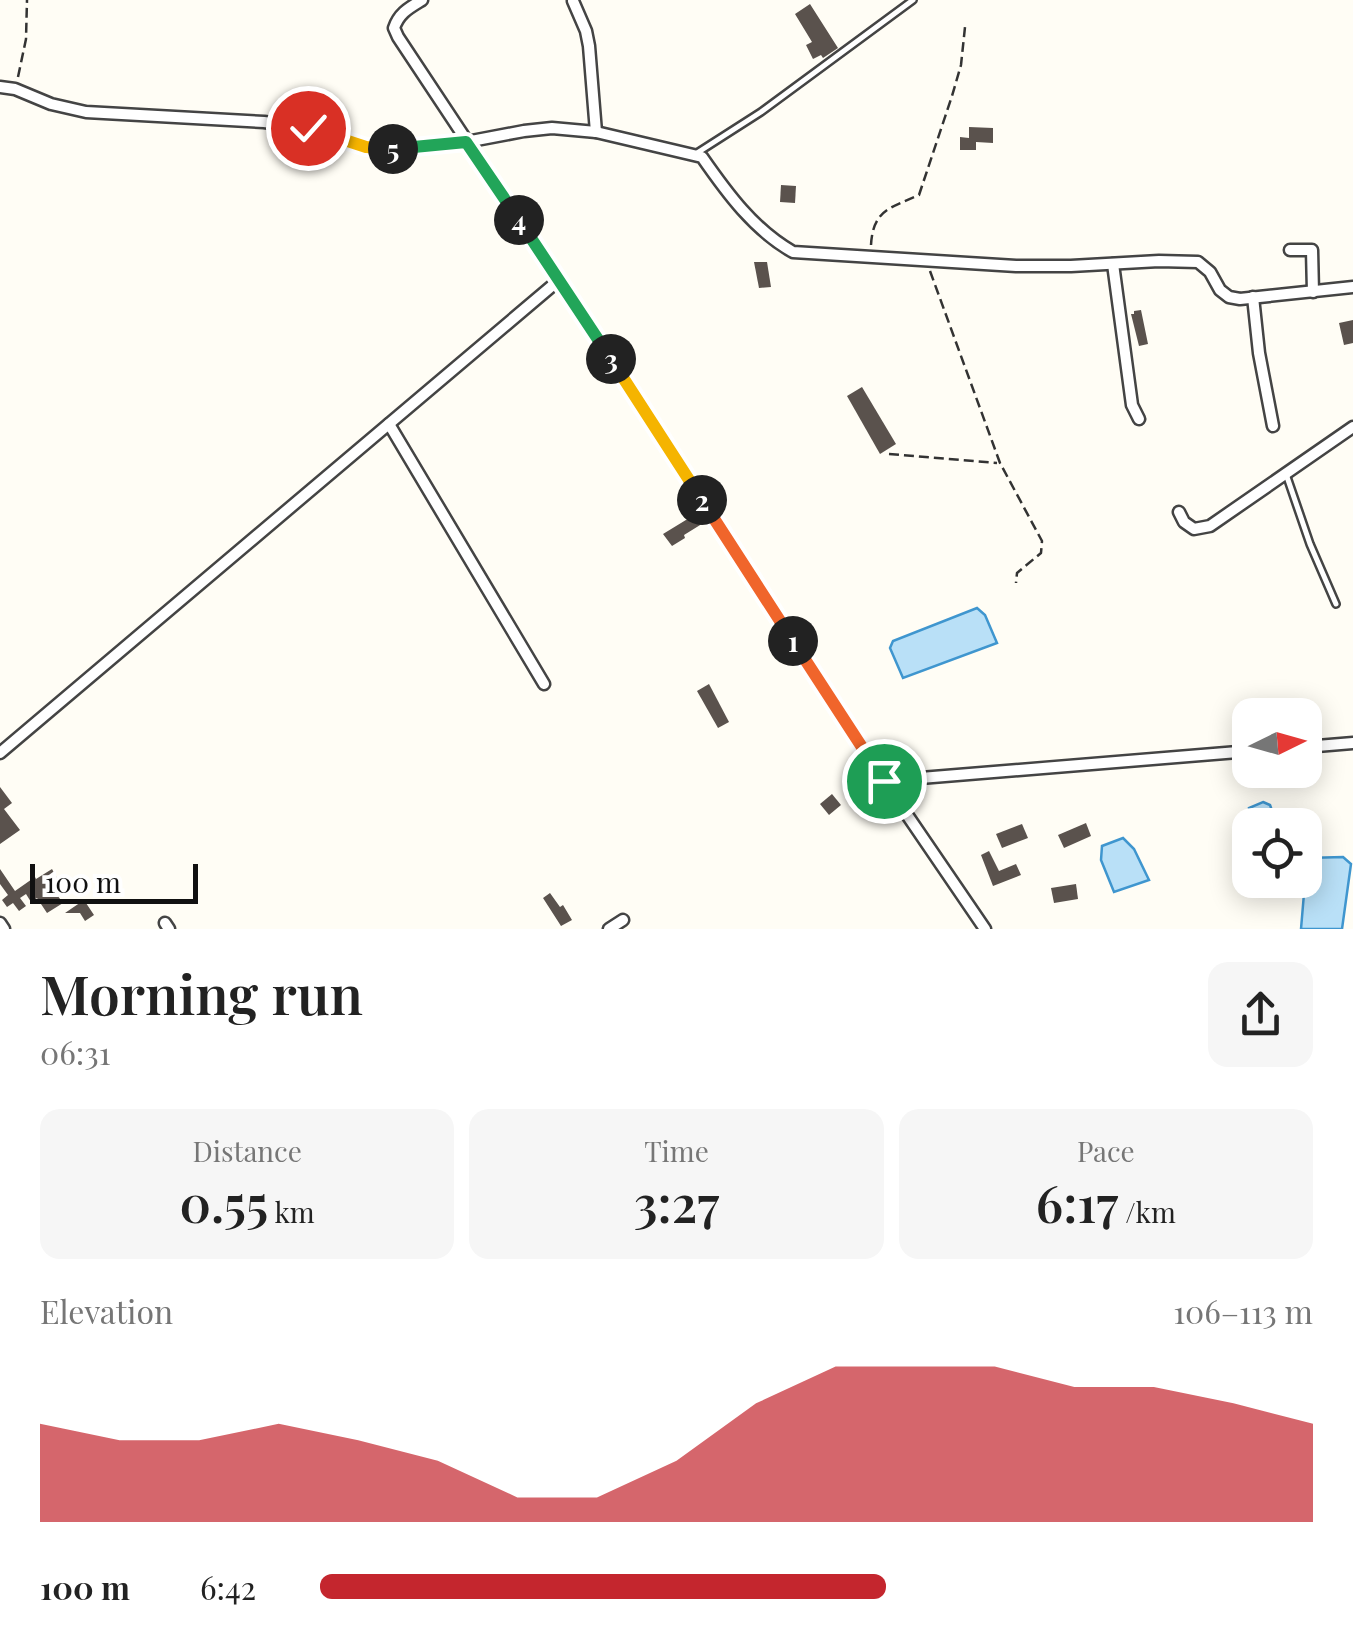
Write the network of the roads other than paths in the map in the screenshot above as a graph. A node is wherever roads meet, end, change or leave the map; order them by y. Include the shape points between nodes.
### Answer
1 (422, 0) edge
2 (913, 0) edge
3 (573, 1) edge
4 (0, 87) edge
5 (596, 132) junction
6 (469, 146) junction
7 (694, 154) junction
8 (1290, 250) dead end
9 (1114, 264) junction
10 (559, 280) junction
11 (1353, 287) edge
12 (1313, 292) junction
13 (1253, 297) junction
14 (1138, 419) dead end
15 (389, 424) junction
16 (1274, 426) dead end
17 (1353, 427) edge
18 (1286, 474) junction
19 (1179, 512) dead end
20 (1336, 604) dead end
21 (544, 684) dead end
22 (1353, 743) edge
23 (1322, 746) edge
24 (1232, 752) edge
25 (0, 753) edge
26 (884, 781) junction
27 (622, 920) dead end
28 (0, 923) edge
29 (4, 929) edge
30 (609, 929) edge
31 (985, 929) edge

1 - 6 street via 394,28
2 - 7 lane
3 - 5 street via 586,32
4 - 6 street via 86,112 308,128 376,150
5 - 6 street via 524,131
5 - 7 street
6 - 10 street
7 - 9 street via 792,252 1016,266
8 - 12 street via 1312,250
9 - 13 street via 1198,262 1229,297
9 - 14 street
10 - 15 street
10 - 26 street
11 - 12 street
12 - 13 street
13 - 16 street
15 - 21 street
15 - 25 street
17 - 18 street
18 - 19 street via 1210,526 1194,530
18 - 20 lane
22 - 23 street
24 - 26 street
26 - 31 street
27 - 30 street
28 - 29 street

